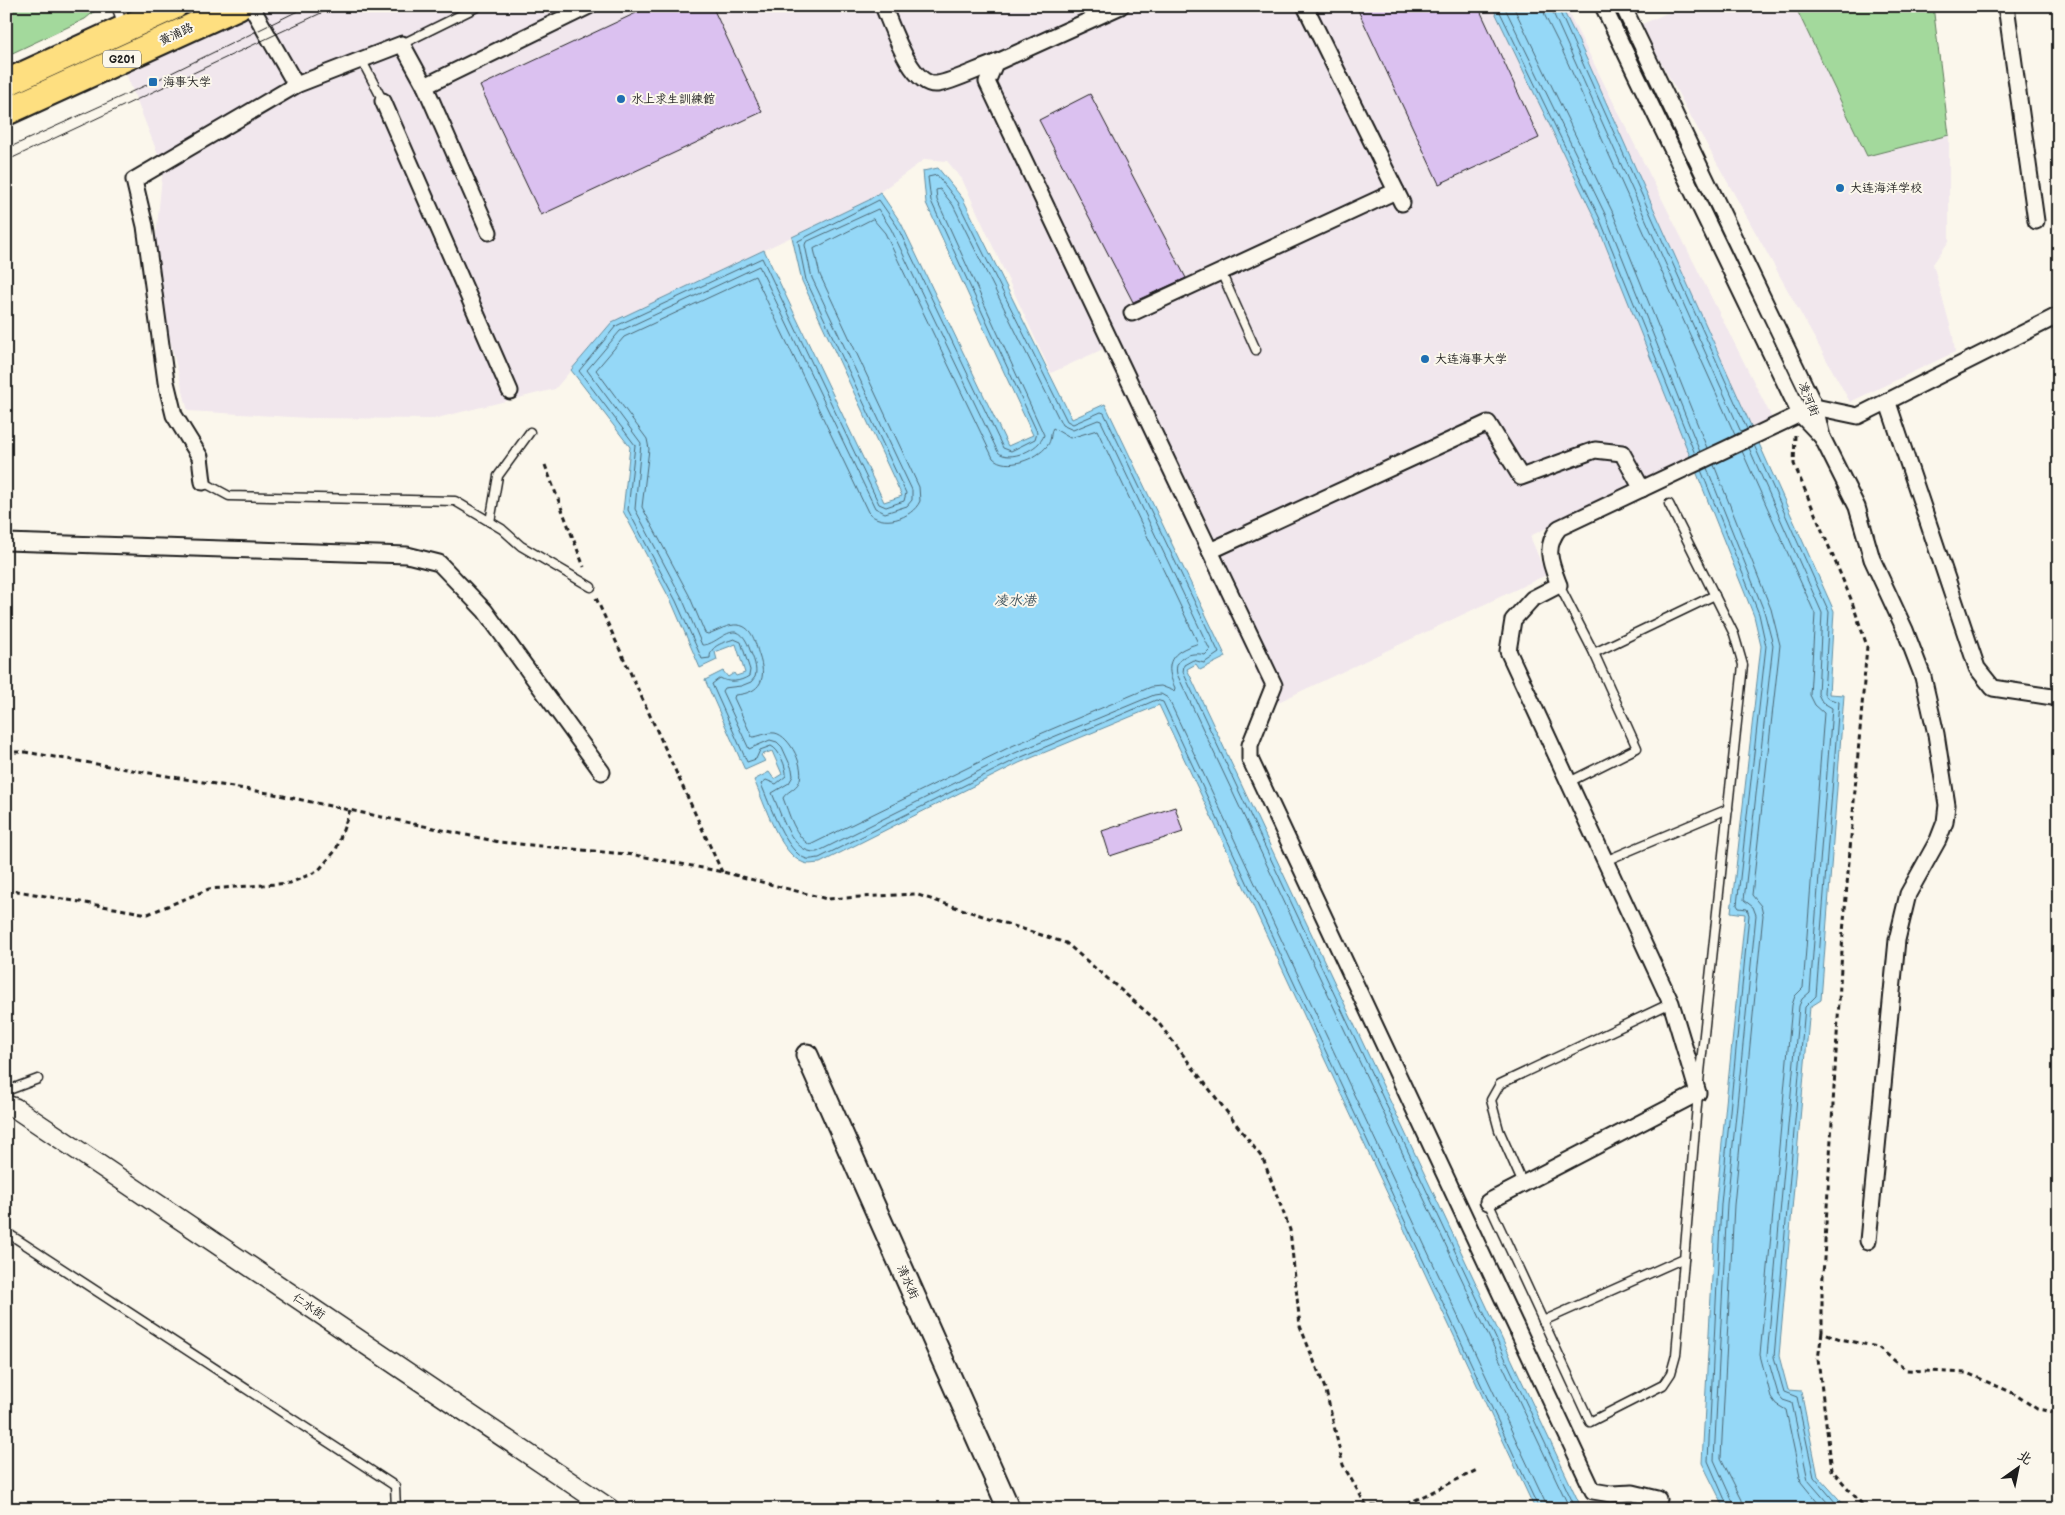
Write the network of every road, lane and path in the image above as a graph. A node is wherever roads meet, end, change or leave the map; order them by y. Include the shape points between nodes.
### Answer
1 (149, 6) edge
2 (174, 6) edge
3 (238, 6) edge
4 (251, 6) edge
5 (479, 6) edge
6 (589, 6) edge
7 (883, 6) edge
8 (1121, 6) edge
9 (1305, 6) edge
10 (1603, 6) edge
11 (1623, 6) edge
12 (2006, 6) edge
13 (123, 21) edge
14 (402, 44) junction
15 (361, 58) junction
16 (995, 63) junction
17 (6, 83) edge
18 (296, 85) junction
19 (425, 86) junction
20 (384, 101) joint
21 (6, 112) edge
22 (2036, 221) dead end
23 (489, 232) dead end
24 (1221, 272) junction
25 (1132, 313) dead end
26 (2059, 315) edge
27 (1256, 350) dead end
28 (510, 391) dead end
29 (1888, 404) junction
30 (1815, 407) junction
31 (1800, 414) junction
32 (530, 432) dead end
33 (1796, 432) dead end
34 (1822, 437) junction
35 (545, 465) dead end
36 (203, 482) joint
37 (1642, 489) junction
38 (1669, 504) dead end
39 (490, 522) junction
40 (6, 542) edge
41 (1210, 551) junction
42 (1559, 585) junction
43 (591, 587) junction
44 (1715, 595) junction
45 (1594, 653) junction
46 (2059, 698) edge
47 (6, 752) edge
48 (602, 772) dead end
49 (1569, 782) junction
50 (1728, 809) junction
51 (350, 810) junction
52 (1606, 861) junction
53 (723, 872) junction
54 (6, 889) edge
55 (1671, 1003) junction
56 (807, 1055) dead end
57 (38, 1079) dead end
58 (6, 1091) edge
59 (1698, 1092) junction
60 (6, 1105) edge
61 (1523, 1184) junction
62 (1488, 1202) joint
63 (6, 1232) edge
64 (1868, 1241) dead end
65 (1684, 1258) junction
66 (1543, 1320) junction
67 (1822, 1332) junction
68 (2059, 1413) edge
69 (1477, 1470) dead end
70 (1658, 1499) dead end
71 (396, 1509) edge
72 (610, 1509) edge
73 (1009, 1509) edge
74 (1866, 1509) edge

1 - 13 highway
2 - 13 highway, G201
3 - 21 highway, 黄浦路 / G201
4 - 18 street
5 - 14 lane
6 - 19 street
7 - 16 street via 914,73 924,82 937,84
8 - 16 street
9 - 24 street via 1399,197
10 - 31 street, 凌河街
11 - 30 street, 凌河街
12 - 22 street
13 - 17 highway, G201
14 - 15 street
14 - 19 street
15 - 18 street
15 - 20 lane
16 - 41 street via 986,82
18 - 36 street via 134,180 145,226 166,382 174,415 200,457
19 - 23 street
20 - 28 street
24 - 25 street
24 - 27 lane
26 - 29 street
29 - 30 street via 1858,416
29 - 46 street via 1977,668 1993,688
30 - 31 street
30 - 34 street, 凌河街
31 - 34 street, 凌河街
31 - 37 street
32 - 39 lane via 498,476
33 - 67 path via 1794,464 1852,599 1867,646 1843,933
34 - 64 street via 1857,507 1872,558 1923,677 1947,805 1946,822 1908,894 1896,940
35 - 43 path
36 - 39 lane via 229,496 455,501
37 - 41 street via 1622,453 1596,450 1521,477 1488,423
37 - 42 street via 1559,528 1551,538 1550,560
38 - 44 lane
39 - 43 lane via 521,546
40 - 48 street via 407,555 439,563 485,611
41 - 70 street via 1274,685 1250,745 1250,759 1593,1491 1611,1494 1633,1492
42 - 45 lane
42 - 49 street via 1532,599 1513,620 1508,651
43 - 53 path
44 - 45 lane
44 - 50 lane via 1734,634 1743,665
45 - 49 lane via 1637,748
47 - 51 path via 25,752 264,792
49 - 52 street
50 - 52 lane
50 - 59 lane
51 - 53 path via 499,842 635,855
51 - 54 path via 336,850 318,871 290,883 209,889 148,914
52 - 55 street
53 - 69 path via 827,899 915,894 1066,943 1157,1021 1263,1159 1290,1230 1300,1326 1326,1391 1343,1465 1366,1505 1399,1508
55 - 59 street
55 - 61 lane via 1500,1084 1491,1100 1499,1130
56 - 73 main road, 清水街
57 - 58 lane
59 - 61 street
59 - 65 lane
60 - 72 street, 仁水街 via 23,1113
61 - 62 street
62 - 66 lane
63 - 71 lane via 395,1486
65 - 66 lane
65 - 66 lane via 1676,1355 1671,1373 1663,1385 1590,1422
67 - 68 path via 1878,1347 1906,1370 1967,1373 2013,1393 2037,1409
67 - 74 path via 1818,1359 1832,1470

